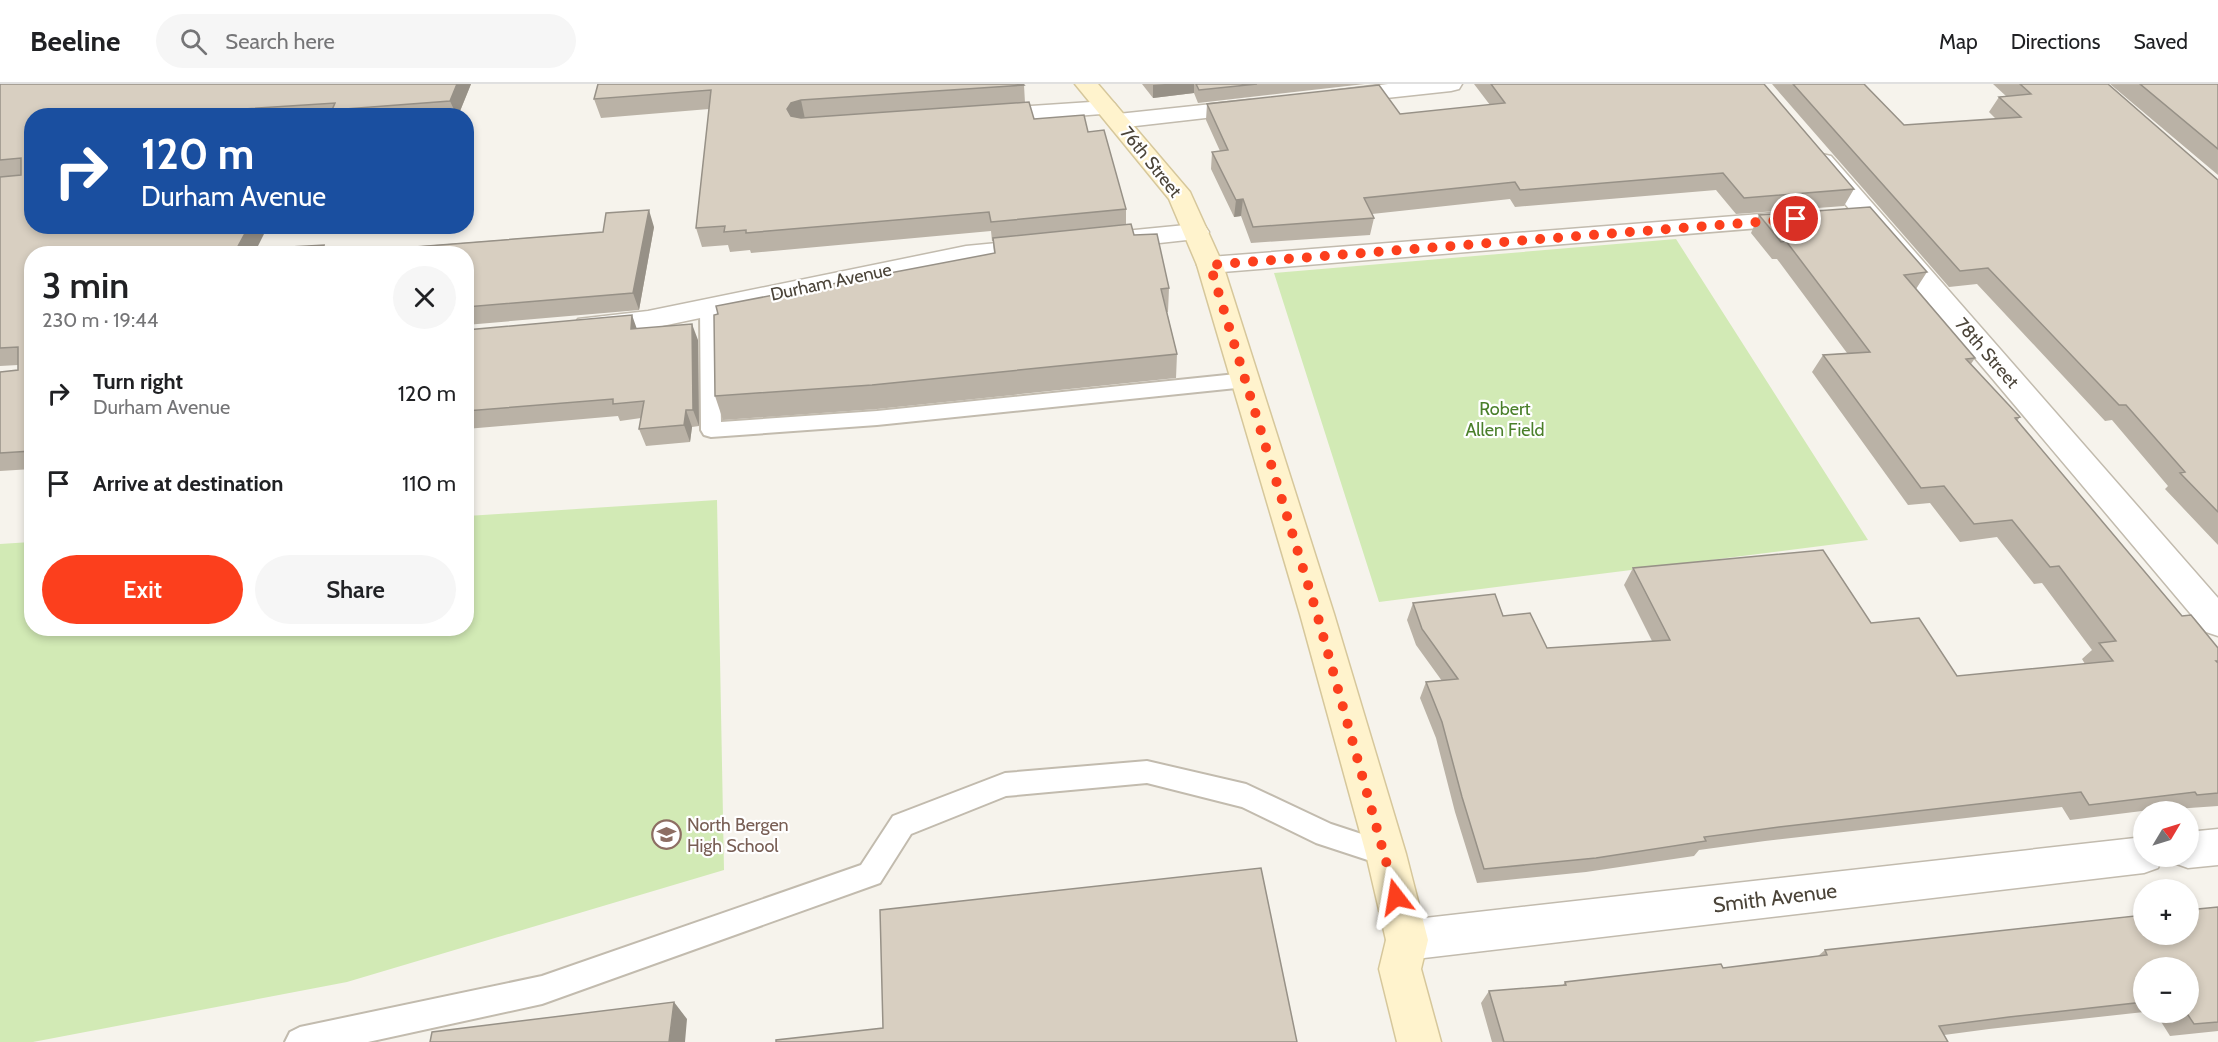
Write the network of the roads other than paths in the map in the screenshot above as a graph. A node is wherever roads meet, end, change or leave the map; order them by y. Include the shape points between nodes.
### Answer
1 (1451, 84) edge
2 (1424, 86) edge
3 (1318, 99) edge
4 (1104, 104) edge
5 (1271, 104) edge
6 (966, 117) edge
7 (1808, 145) edge
8 (1843, 216) junction
9 (1196, 232) junction
10 (1210, 265) junction
11 (708, 307) junction
12 (569, 327) edge
13 (1246, 380) junction
14 (2218, 622) edge
15 (2218, 847) edge
16 (2199, 849) edge
17 (1386, 854) junction
18 (2133, 856) edge
19 (1407, 940) junction
20 (300, 1042) edge
21 (1419, 1042) edge

1 - 2 street
2 - 3 street
4 - 5 street
4 - 6 street
4 - 9 street, 76th Street via 1181,196
7 - 8 street, 78th Street
8 - 10 street
8 - 14 street, 78th Street
9 - 10 street, 76th Street
9 - 11 street, Durham Avenue via 966,254
10 - 13 street, 76th Street
11 - 12 street, Durham Avenue via 648,320
11 - 13 lane via 711,430 936,412
13 - 17 street, 76th Street
15 - 16 street
17 - 19 street, 76th Street
17 - 20 lane via 1325,834 1246,796 1147,772 1005,785 902,825 870,874 542,990
18 - 19 street, Smith Avenue
19 - 21 street, 76th Street via 1400,969

